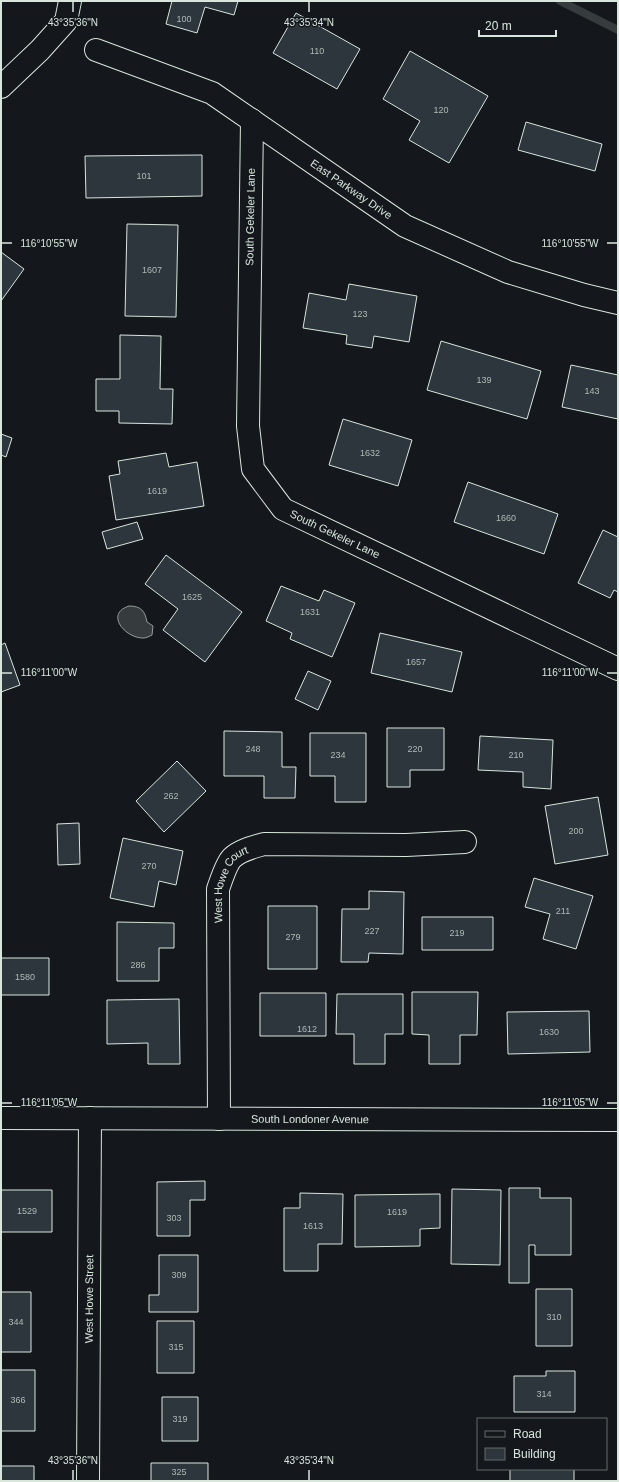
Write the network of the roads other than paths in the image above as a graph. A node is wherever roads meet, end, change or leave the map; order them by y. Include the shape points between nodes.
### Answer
1 (70, 1) edge
2 (96, 50) dead end
3 (1, 87) edge
4 (252, 120) junction
5 (618, 303) edge
6 (618, 670) edge
7 (465, 842) dead end
8 (1, 1118) edge
9 (90, 1118) junction
10 (219, 1119) junction
11 (618, 1120) edge
12 (88, 1481) edge

1 - 3 street via 66,21
2 - 4 street, East Parkway Drive via 212,94
4 - 5 street, East Parkway Drive via 405,226 508,272
4 - 6 street, South Gekeler Lane via 248,426 253,469 283,509
7 - 10 street, West Howe Court via 406,845 264,844 247,849 232,858 218,889
8 - 9 street, South Londoner Avenue
9 - 10 street, South Londoner Avenue
9 - 12 street, West Howe Street
10 - 11 street, South Londoner Avenue

